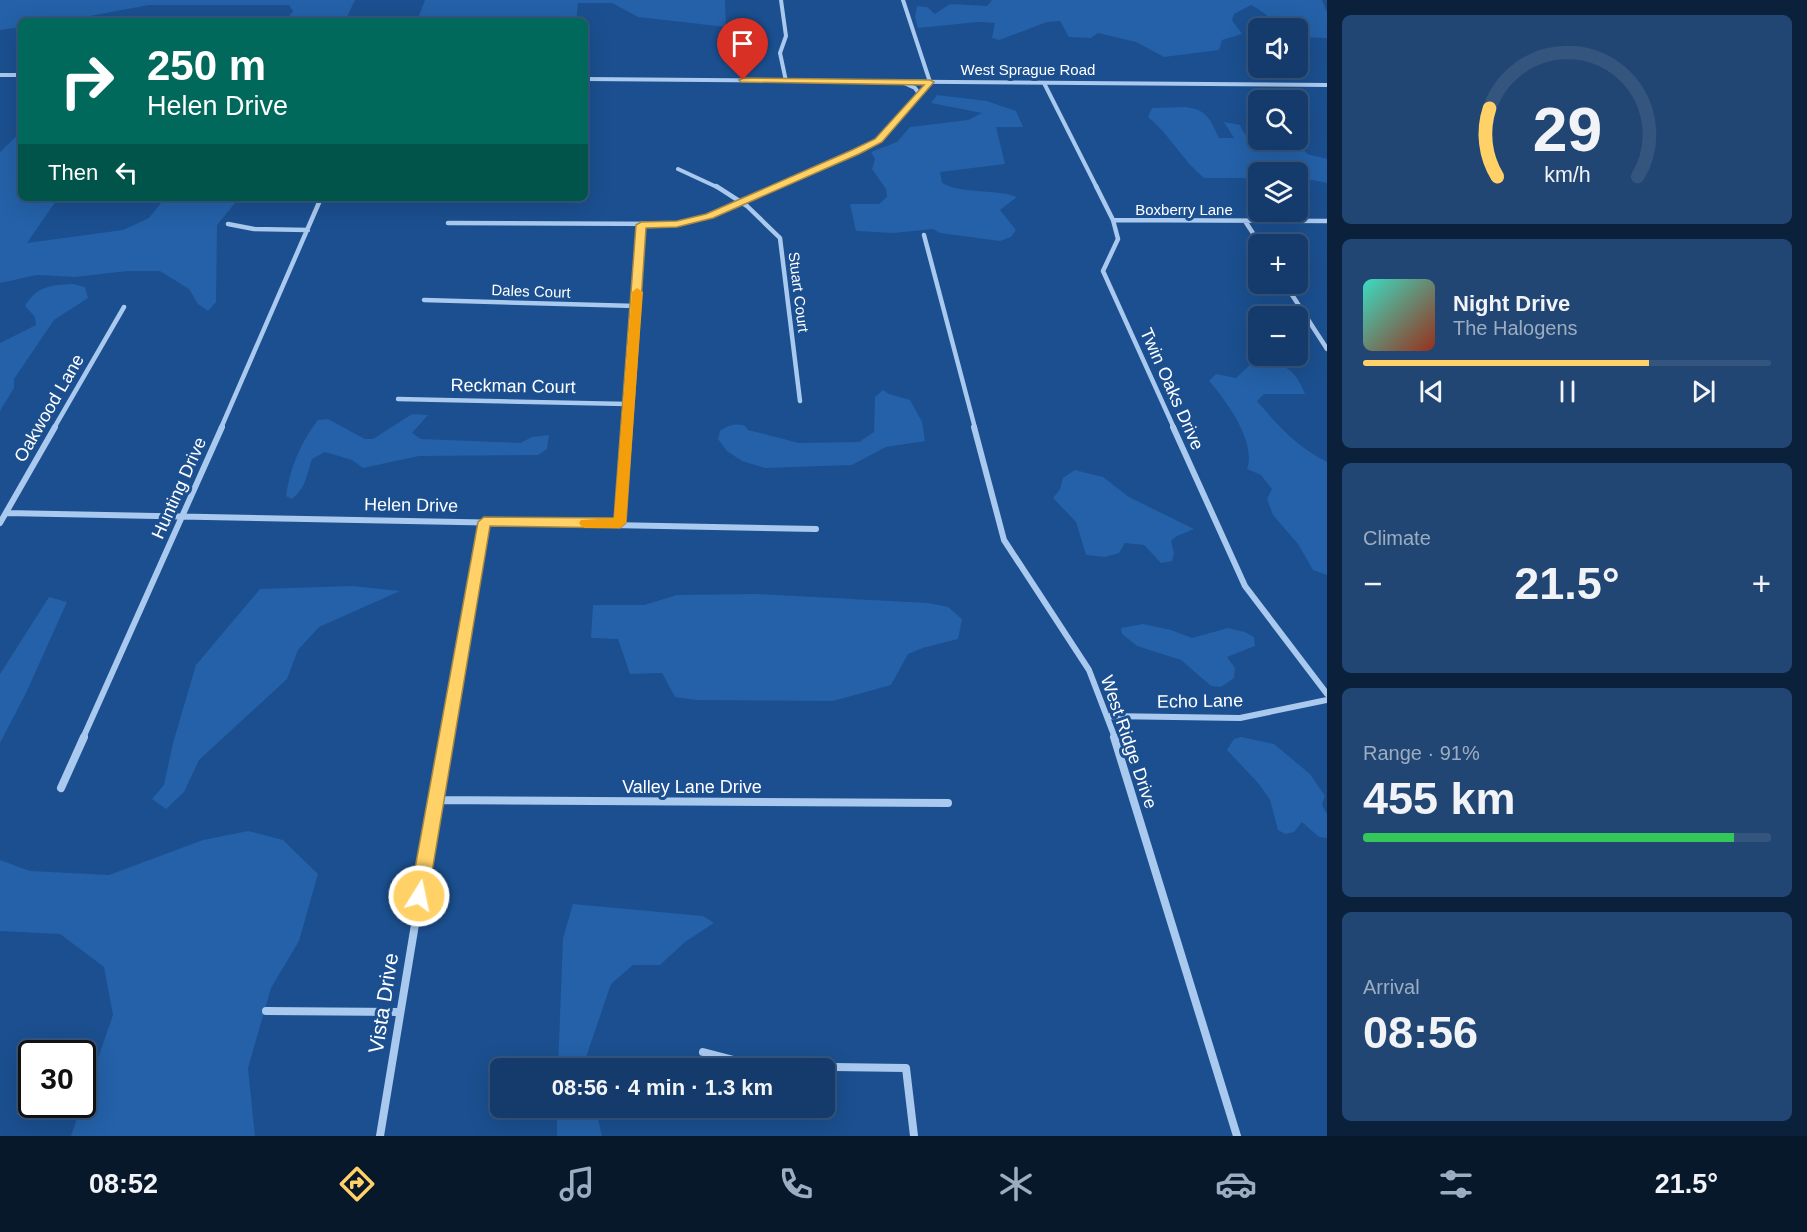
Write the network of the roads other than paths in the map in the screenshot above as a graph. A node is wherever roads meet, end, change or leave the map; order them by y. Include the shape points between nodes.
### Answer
1 (781, 0) edge
2 (903, 0) edge
3 (0, 75) edge
4 (18, 75) edge
5 (588, 79) edge
6 (786, 81) junction
7 (901, 82) junction
8 (930, 82) junction
9 (1044, 83) junction
10 (1327, 85) edge
11 (920, 94) junction
12 (678, 169) dead end
13 (320, 201) edge
14 (740, 202) junction
15 (1113, 220) junction
16 (1245, 221) junction
17 (1327, 221) edge
18 (448, 223) dead end
19 (228, 224) dead end
20 (641, 225) junction
21 (308, 230) junction
22 (1253, 234) edge
23 (924, 235) dead end
24 (1291, 294) edge
25 (424, 300) dead end
26 (636, 306) junction
27 (124, 307) dead end
28 (1327, 349) edge
29 (398, 399) dead end
30 (800, 401) dead end
31 (627, 404) junction
32 (6, 513) junction
33 (183, 516) junction
34 (484, 522) junction
35 (0, 523) edge
36 (620, 523) junction
37 (816, 529) dead end
38 (1327, 694) edge
39 (1327, 700) edge
40 (1108, 716) junction
41 (61, 788) dead end
42 (435, 800) junction
43 (948, 802) dead end
44 (266, 1011) dead end
45 (400, 1012) junction
46 (703, 1052) dead end
47 (380, 1136) edge
48 (914, 1136) edge
49 (1237, 1136) edge

1 - 6 street via 786,36 780,52
2 - 8 street
3 - 4 street
5 - 6 street, West Sprague Road
6 - 7 street, West Sprague Road
7 - 8 street, West Sprague Road
7 - 11 street
8 - 9 street, West Sprague Road
8 - 11 street
9 - 10 street, West Sprague Road
9 - 15 street, Twin Oaks Drive
11 - 14 street via 879,141
12 - 14 street, Stuart Court
13 - 21 street, Hunting Drive
14 - 20 street via 710,216 677,224
14 - 30 street, Stuart Court via 768,223 780,238
15 - 16 street, Boxberry Lane
15 - 38 street, Twin Oaks Drive via 1118,239 1102,270 1245,586
16 - 17 street, Boxberry Lane
16 - 22 street
18 - 20 street
19 - 21 street via 254,229
20 - 26 street
21 - 33 street, Hunting Drive
23 - 40 street, West Ridge Drive via 1004,540 1089,670
24 - 28 street
25 - 26 street, Dales Court
26 - 31 street
27 - 32 street, Oakwood Lane
29 - 31 street, Reckman Court
31 - 36 street
32 - 33 street, Helen Drive
32 - 35 street, Oakwood Lane
33 - 34 street, Helen Drive
33 - 41 street, Hunting Drive
34 - 36 street, Helen Drive
34 - 42 street, Vista Drive
36 - 37 street, Helen Drive
39 - 40 street, Echo Lane via 1239,718
40 - 49 street, West Ridge Drive
42 - 43 street, Valley Lane Drive
42 - 45 street, Vista Drive
44 - 45 street
45 - 47 street, Vista Drive
46 - 48 street via 757,1066 906,1068

